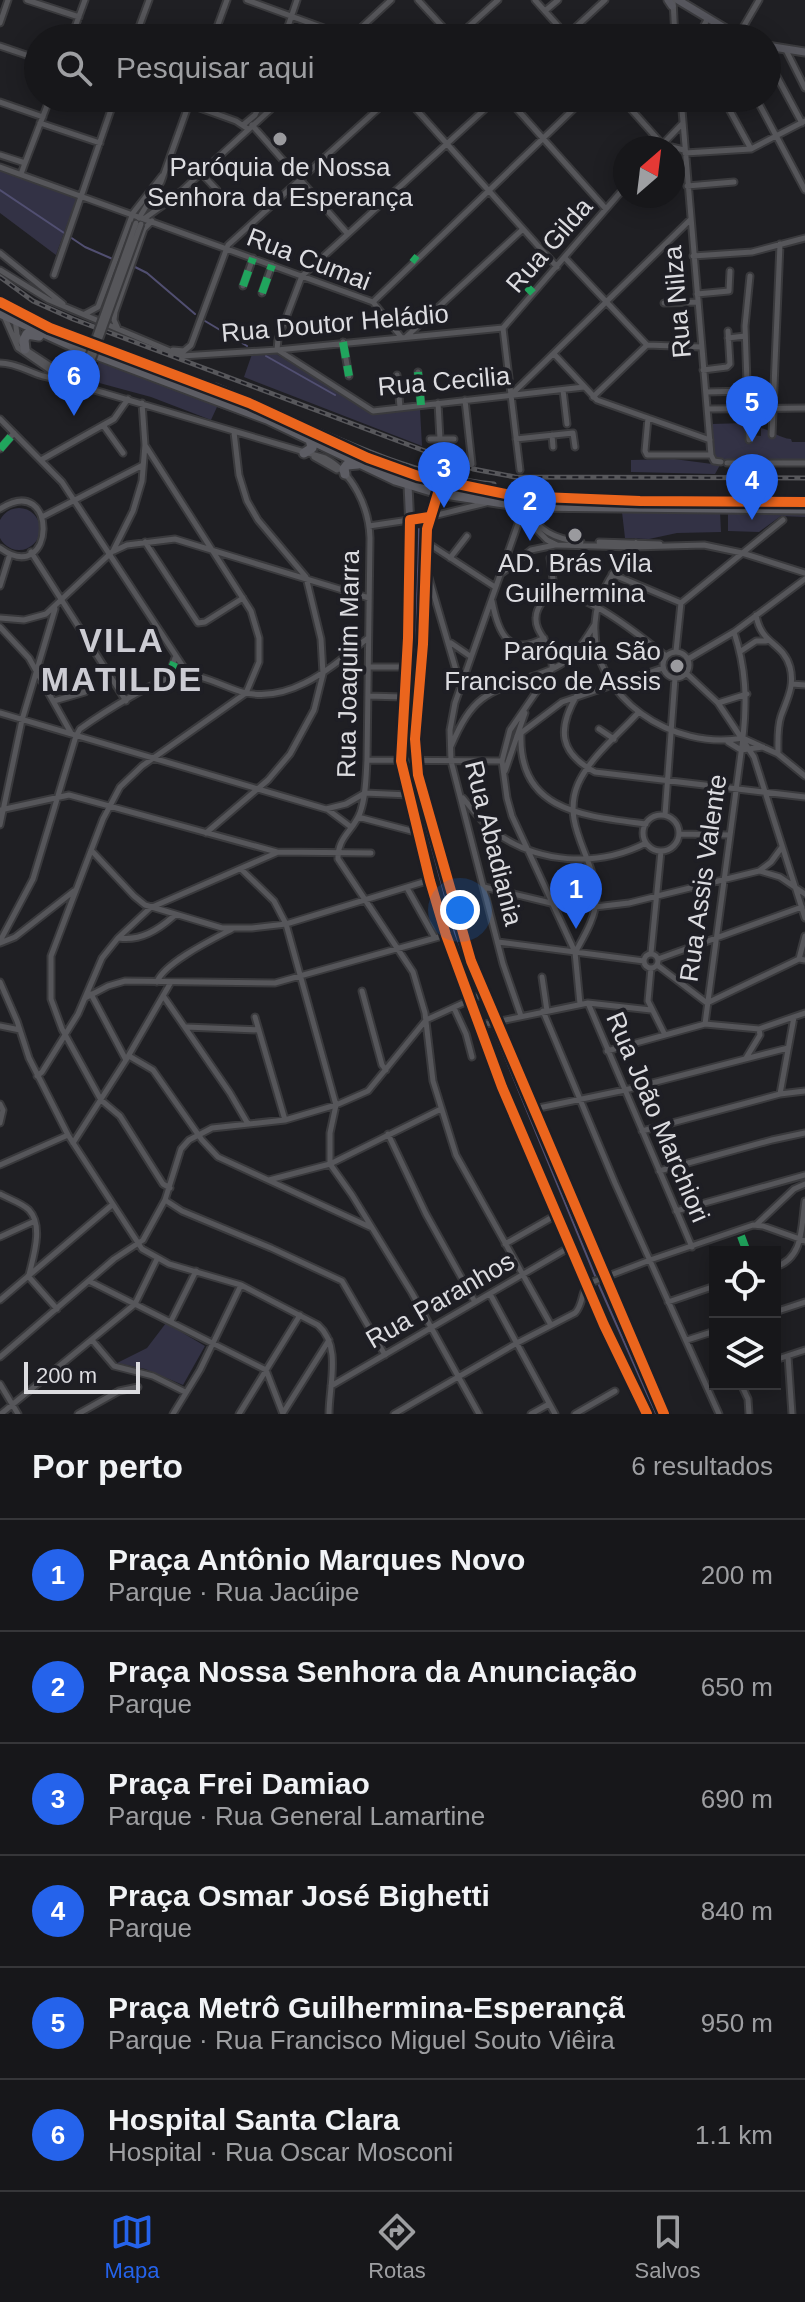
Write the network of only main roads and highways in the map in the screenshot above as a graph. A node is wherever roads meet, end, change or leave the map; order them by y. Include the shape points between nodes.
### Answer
1 (674, 3) edge
2 (718, 24) edge
3 (781, 48) edge
4 (805, 52) edge
5 (7, 314) edge
6 (70, 345) junction
7 (25, 349) road end
8 (310, 439) junction
9 (307, 454) road end
10 (358, 464) junction
11 (346, 476) road end
12 (421, 480) junction
13 (408, 485) junction
14 (438, 489) junction
15 (520, 505) junction
16 (805, 506) edge
17 (479, 996) junction
18 (489, 1023) junction
19 (596, 1281) junction
20 (647, 1414) edge
21 (664, 1414) edge

1 - 2 main road
3 - 4 main road
5 - 6 highway
5 - 12 highway via 238,402
6 - 7 highway via 30,333
6 - 8 highway
8 - 9 highway
8 - 10 highway
10 - 11 highway via 345,467
10 - 13 highway
12 - 13 highway
12 - 14 highway
13 - 14 highway
13 - 17 main road via 401,761 446,935
14 - 15 highway
14 - 15 highway
14 - 17 main road via 426,542 416,760
15 - 16 highway
17 - 18 main road
17 - 18 main road
18 - 19 main road via 534,1109
18 - 19 main road via 502,1087 570,1247
19 - 20 main road
19 - 21 main road

